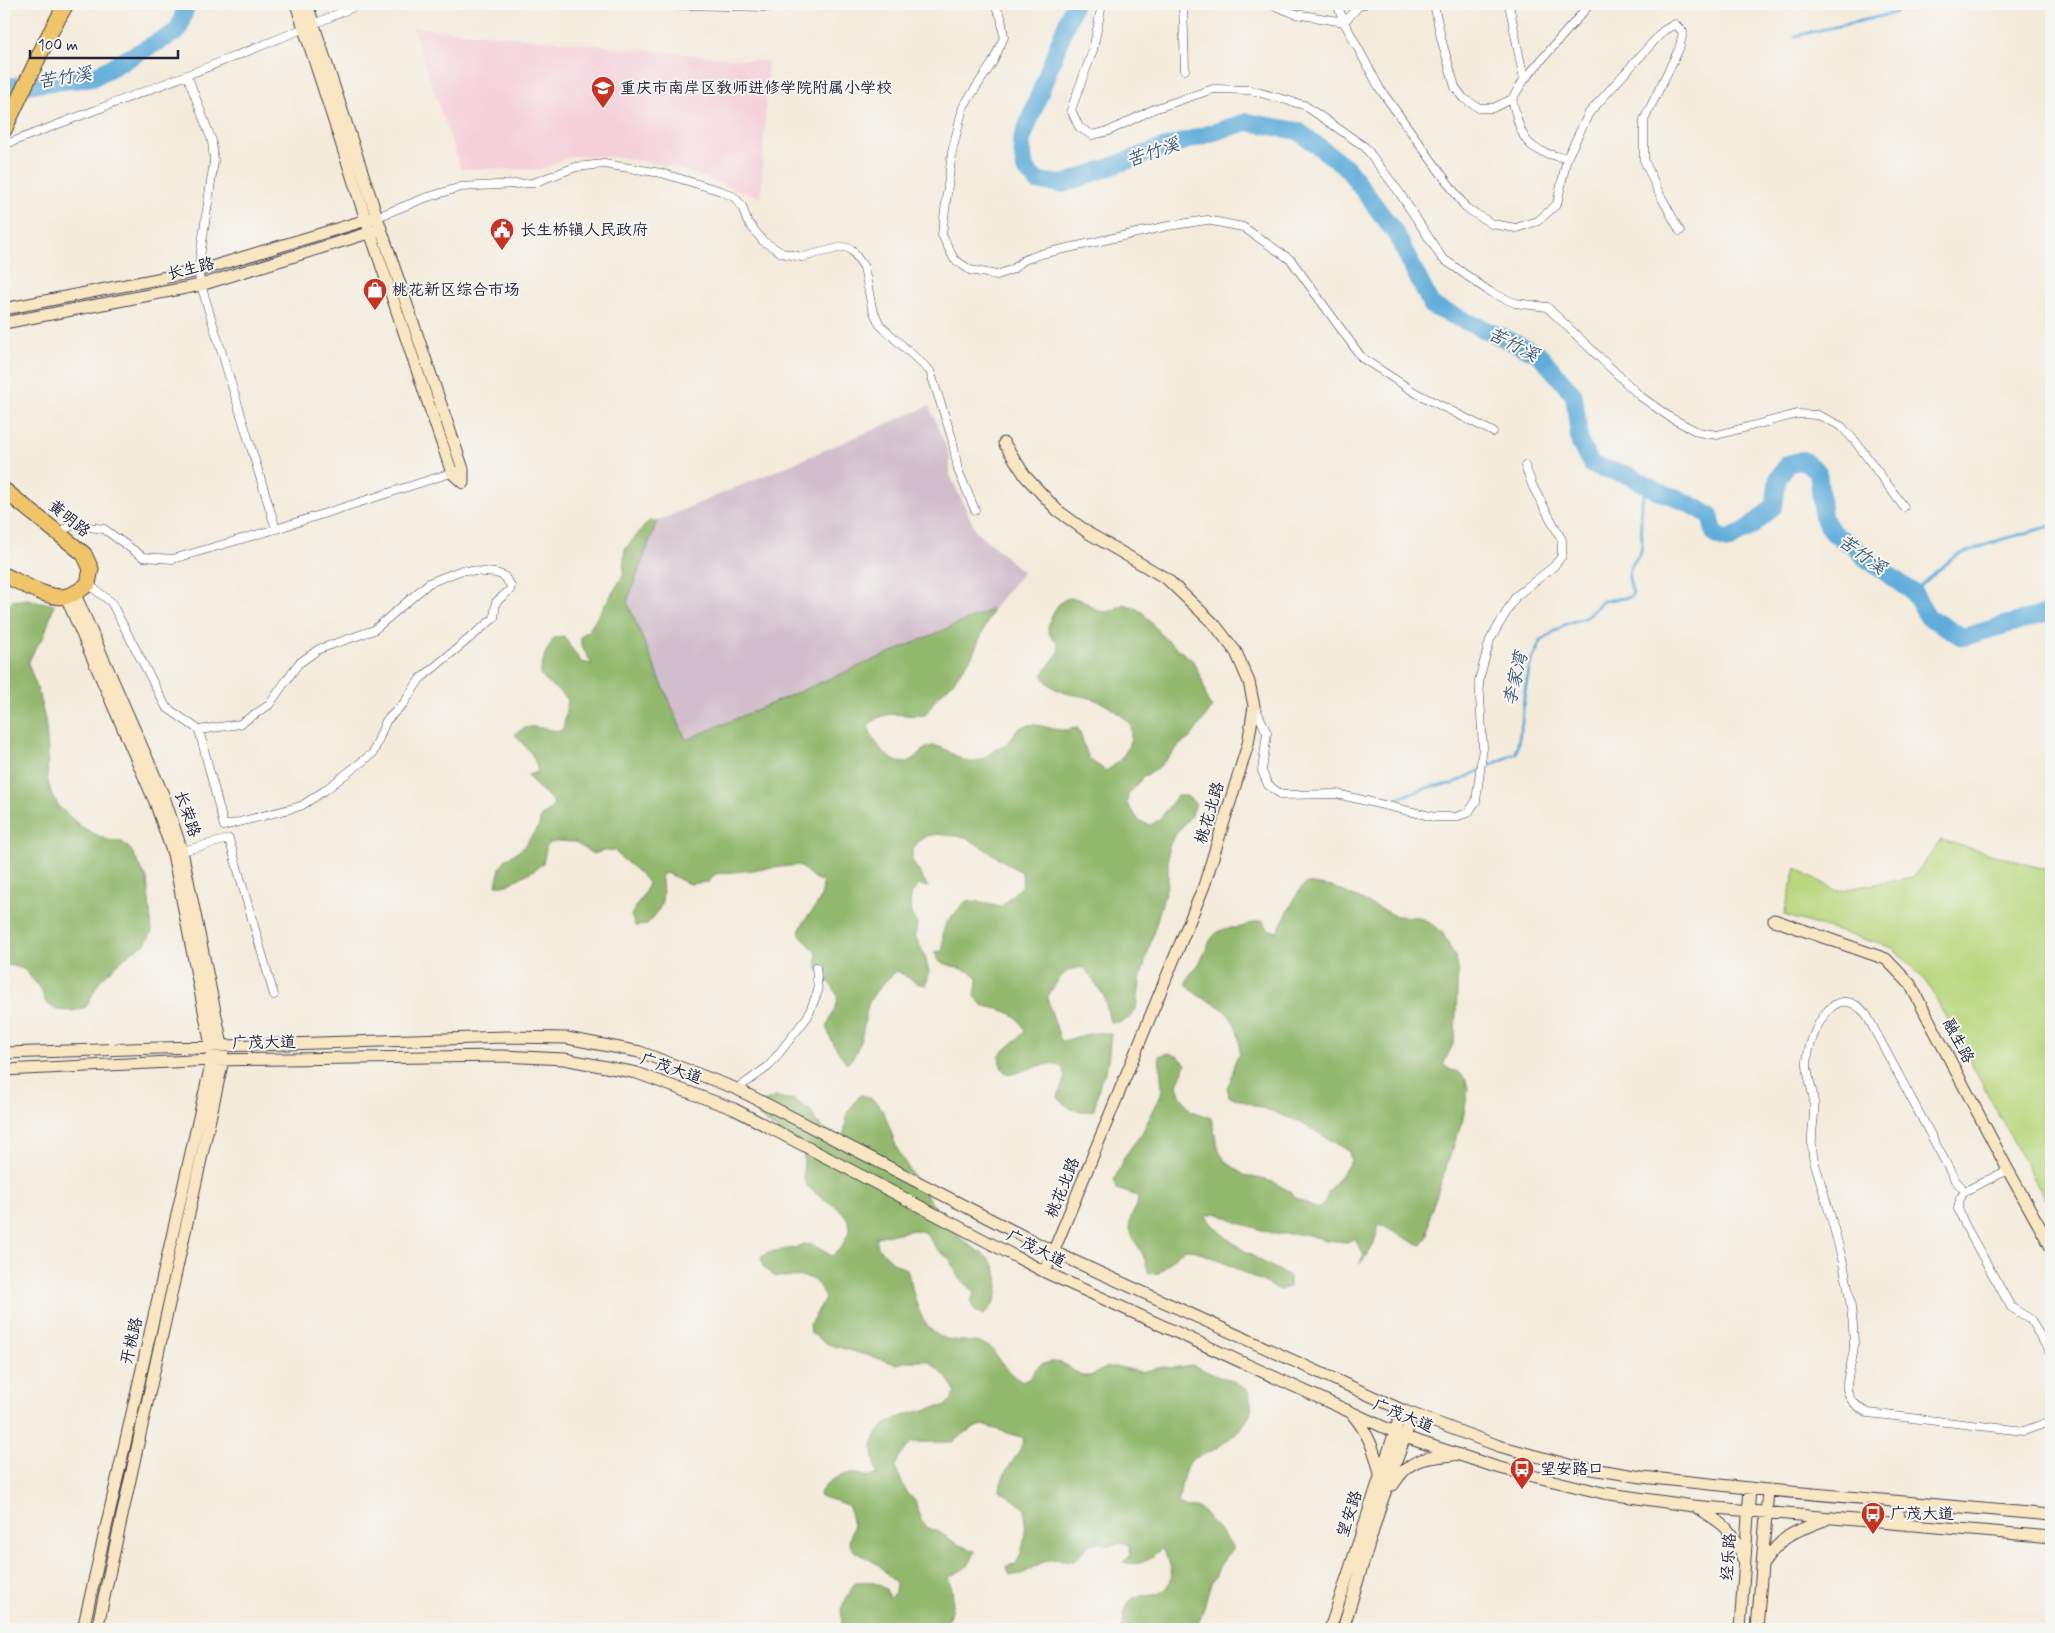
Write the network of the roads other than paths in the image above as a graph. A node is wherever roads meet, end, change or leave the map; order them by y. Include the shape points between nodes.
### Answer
1 (66, 4) edge
2 (296, 4) edge
3 (307, 4) edge
4 (360, 4) edge
5 (644, 4) edge
6 (825, 4) edge
7 (994, 4) edge
8 (1102, 4) edge
9 (1183, 4) edge
10 (1270, 4) edge
11 (1294, 4) edge
12 (1337, 4) edge
13 (1365, 4) edge
14 (1434, 4) edge
15 (1509, 4) edge
16 (1590, 4) edge
17 (766, 6) edge
18 (1296, 14) junction
19 (1344, 22) junction
20 (309, 26) junction
21 (1185, 70) dead end
22 (187, 75) junction
23 (1524, 80) junction
24 (1512, 98) junction
25 (4, 130) edge
26 (4, 145) edge
27 (1567, 158) junction
28 (371, 218) junction
29 (382, 228) junction
30 (1680, 231) dead end
31 (370, 232) junction
32 (198, 271) junction
33 (201, 285) junction
34 (4, 309) edge
35 (4, 323) edge
36 (1492, 432) dead end
37 (1004, 443) dead end
38 (1525, 466) dead end
39 (458, 471) junction
40 (4, 490) edge
41 (1904, 507) dead end
42 (975, 510) dead end
43 (276, 530) junction
44 (57, 532) junction
45 (4, 574) edge
46 (88, 584) junction
47 (70, 595) junction
48 (1254, 706) junction
49 (199, 730) junction
50 (182, 851) junction
51 (1774, 920) dead end
52 (816, 968) dead end
53 (274, 995) dead end
54 (216, 1045) junction
55 (4, 1053) edge
56 (217, 1060) junction
57 (4, 1070) edge
58 (737, 1089) junction
59 (2008, 1170) junction
60 (1965, 1191) junction
61 (2051, 1247) edge
62 (1054, 1252) junction
63 (1044, 1272) junction
64 (2051, 1354) edge
65 (1402, 1410) junction
66 (1350, 1412) junction
67 (1413, 1414) junction
68 (2051, 1420) edge
69 (1400, 1434) junction
70 (1460, 1454) junction
71 (1380, 1476) junction
72 (1750, 1488) junction
73 (1768, 1490) junction
74 (1910, 1503) junction
75 (1381, 1504) junction
76 (1693, 1506) junction
77 (1749, 1511) junction
78 (1766, 1513) junction
79 (2051, 1515) edge
80 (1829, 1518) junction
81 (1909, 1525) junction
82 (2051, 1537) edge
83 (1745, 1565) junction
84 (1762, 1566) junction
85 (84, 1629) edge
86 (97, 1629) edge
87 (1330, 1629) edge
88 (1343, 1629) edge
89 (1740, 1629) edge
90 (1757, 1629) edge

1 - 25 highway
2 - 20 main road
3 - 20 main road
4 - 20 street
5 - 17 street
6 - 17 street
7 - 36 street via 1001,17 1004,37 993,62 963,107 952,152 942,235 954,259 970,270 997,275 1041,254 1168,226 1207,220 1244,226 1291,260 1362,358 1416,393
8 - 41 street via 1093,50 1071,110 1079,127 1092,135 1108,131 1154,108 1213,89 1250,90 1304,105 1365,146 1442,258 1490,292 1515,303 1547,307 1640,396 1671,418 1698,432 1717,435 1797,414 1818,415 1841,426
9 - 21 street
10 - 18 street
11 - 18 street
12 - 19 street
13 - 19 street
14 - 24 street via 1455,88 1463,98 1479,108 1493,108
15 - 23 street
16 - 23 street
18 - 19 street
19 - 27 street via 1380,90 1466,208 1492,224 1516,228 1538,220 1556,204
20 - 22 street
20 - 28 main road
22 - 26 street
22 - 32 street via 212,141 214,161
23 - 24 street
24 - 27 street via 1520,129 1534,149
27 - 30 street via 1589,112 1663,31 1675,24 1683,32 1644,120 1644,160
28 - 29 main road
28 - 31 main road
28 - 32 main road, 长生路
28 - 42 street via 461,187 533,183 576,168 604,164 661,172 734,197 763,241 782,253 802,257 843,247 851,249 864,267 872,308 880,325 930,371 952,438 958,470
29 - 31 main road, 长生路
29 - 39 main road
31 - 33 main road, 长生路
31 - 39 main road
32 - 33 street
32 - 34 main road, 长生路
33 - 35 main road, 长生路
33 - 43 street
37 - 48 main road, 桃花北路 via 1026,477 1057,510 1090,534 1168,579 1215,625 1236,652 1249,682
38 - 48 street via 1533,488 1562,540 1562,556 1516,596 1490,640 1479,680 1483,748 1476,801 1468,813 1434,817 1337,794 1282,795 1268,785 1262,771 1267,733
39 - 43 street
40 - 44 highway, 黄明路
43 - 44 street via 173,559 143,557 104,529 74,525
44 - 46 highway, 黄明路 via 84,554 91,569
45 - 47 highway via 53,597
46 - 47 highway
46 - 49 street via 111,602 166,707
47 - 50 main road, 长荣路 via 164,797
47 - 54 main road, 长荣路 via 173,854
48 - 62 main road, 桃花北路 via 1248,744 1204,886
49 - 49 street via 224,826 301,806 373,753 386,722 420,679 494,618 496,602 511,586 504,576 496,573 462,570 429,583 374,630 319,650 298,664 269,705 240,724
50 - 53 street via 229,839
50 - 54 main road, 长荣路
51 - 59 main road, 融生路 via 1886,959 1910,984
52 - 58 street via 818,990 808,1016 769,1066
54 - 55 main road, 广茂大道
54 - 56 main road, 长荣路
54 - 58 main road, 广茂大道 via 567,1038 640,1052
56 - 57 main road, 广茂大道
56 - 63 main road, 广茂大道 via 502,1056 564,1059 637,1073 734,1109
56 - 85 main road, 开桃路
56 - 86 main road, 开桃路
58 - 62 main road, 广茂大道
59 - 60 street
59 - 61 main road, 融生路
60 - 64 street via 1958,1209 1966,1227 2011,1307 2030,1319
60 - 68 street via 1955,1180 1866,1014 1858,1005 1838,1002 1823,1017 1810,1046 1807,1063 1814,1104 1813,1157 1844,1264 1854,1345 1848,1395 1855,1406 1868,1413 2024,1431
62 - 63 main road, 桃花北路
62 - 65 main road, 广茂大道
63 - 66 main road, 广茂大道
65 - 67 main road, 广茂大道
65 - 69 main road, 望安路
66 - 69 main road, 广茂大道
66 - 71 main road via 1363,1426 1375,1452
67 - 69 main road, 望安路
67 - 72 main road, 广茂大道 via 1499,1446 1573,1466
69 - 70 main road, 广茂大道
69 - 71 main road, 望安路
69 - 75 main road, 望安路
70 - 75 main road via 1424,1458 1412,1463 1402,1470
70 - 76 main road, 广茂大道 via 1569,1486
71 - 87 main road, 望安路
72 - 73 main road, 广茂大道
72 - 77 main road, 经乐路
73 - 74 main road, 广茂大道
73 - 78 main road, 经乐路
74 - 79 main road, 广茂大道
74 - 81 main road via 1898,1510 1899,1519
75 - 88 main road, 望安路
76 - 77 main road, 广茂大道
76 - 83 main road via 1720,1522 1736,1538
77 - 78 main road, 广茂大道
77 - 83 main road, 经乐路
78 - 80 main road, 广茂大道
78 - 84 main road, 经乐路
80 - 81 main road, 广茂大道
80 - 84 main road via 1797,1530 1777,1543
81 - 82 main road, 广茂大道
83 - 89 main road, 经乐路
84 - 90 main road, 经乐路

